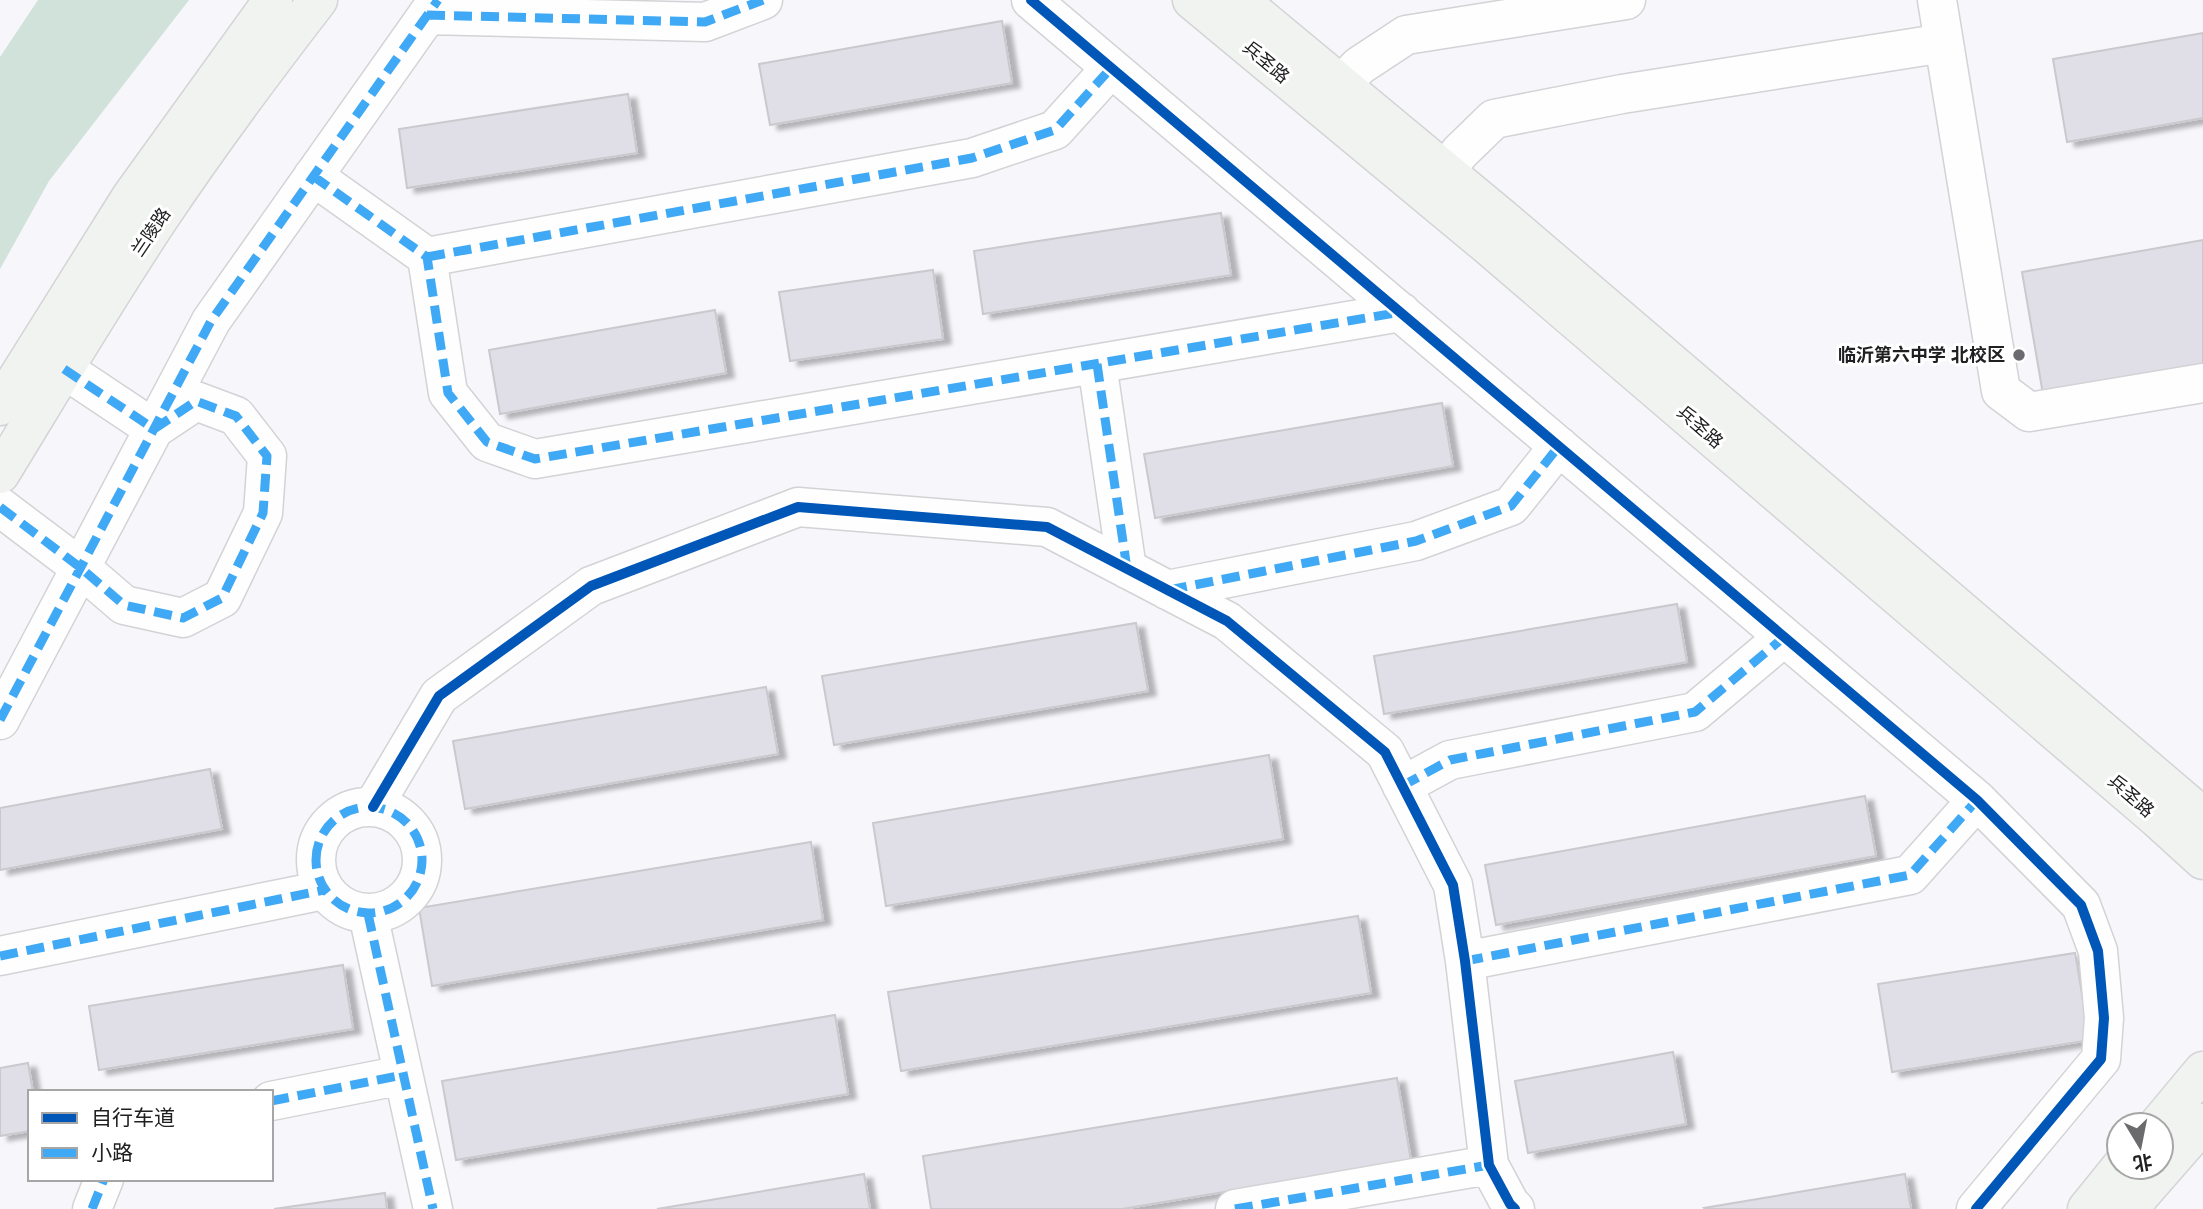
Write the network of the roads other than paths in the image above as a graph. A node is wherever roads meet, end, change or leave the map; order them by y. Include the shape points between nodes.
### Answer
1 (273, 0) edge
2 (318, 0) edge
3 (763, 0) edge
4 (1031, 0) edge
5 (1192, 0) edge
6 (1239, 0) edge
7 (1626, 0) edge
8 (1937, 0) edge
9 (433, 8) edge
10 (1944, 43) junction
11 (1111, 68) junction
12 (1342, 85) junction
13 (1445, 171) junction
14 (313, 176) junction
15 (427, 257) junction
16 (1401, 312) junction
17 (1097, 364) junction
18 (64, 369) junction
19 (2203, 383) edge
20 (0, 406) edge
21 (154, 429) junction
22 (1559, 446) junction
23 (0, 474) edge
24 (0, 507) edge
25 (81, 568) junction
26 (1127, 569) junction
27 (1167, 590) junction
28 (1784, 637) junction
29 (0, 720) edge
30 (1402, 786) junction
31 (1977, 800) junction
32 (373, 807) junction
33 (2203, 817) edge
34 (2203, 860) edge
35 (324, 890) junction
36 (368, 914) junction
37 (0, 956) edge
38 (1465, 961) junction
39 (2203, 1071) edge
40 (403, 1075) junction
41 (273, 1101) edge
42 (2170, 1111) edge
43 (2203, 1123) edge
44 (1489, 1165) junction
45 (103, 1181) edge
46 (2110, 1181) edge
47 (92, 1209) edge
48 (433, 1209) edge
49 (1235, 1209) edge
50 (1515, 1209) edge
51 (1976, 1209) edge
52 (2087, 1209) edge
53 (2128, 1209) edge

1 - 20 main road, 兰陵路 via 131,197
2 - 18 main road, 兰陵路 via 160,217
3 - 9 street via 705,22
4 - 11 street
5 - 34 main road, 兵圣路 via 1485,243
6 - 12 main road, 兵圣路
7 - 12 street via 1406,35 1359,66
8 - 10 street
9 - 14 street
10 - 13 street via 1494,119
10 - 19 street via 2001,391 2029,412
11 - 15 street via 1055,130 972,158
11 - 16 street
12 - 13 main road, 兵圣路
13 - 33 main road, 兵圣路
14 - 15 street
14 - 21 street via 211,321
15 - 17 street via 448,393 487,442 535,459
16 - 17 street
16 - 22 street
17 - 26 street
18 - 21 street
18 - 23 main road, 兰陵路
21 - 25 street
21 - 25 street via 196,401 236,416 267,456 264,513 222,598 183,618 124,605
22 - 27 street via 1511,506 1416,541
22 - 28 street
24 - 25 street
25 - 29 street
26 - 27 street
26 - 32 street via 1047,527 798,507 592,586 439,696
27 - 30 street via 1227,621 1385,751
28 - 30 street via 1695,712 1450,760
28 - 31 street
30 - 38 street via 1453,885
31 - 38 street via 1910,875
31 - 51 street via 2081,905 2098,951 2104,1018 2101,1059
32 - 35 street via 354,809 335,819 323,833 316,853
32 - 36 street via 400,815 413,828 423,851 423,869 415,890 402,903 386,912
35 - 36 street via 350,910
35 - 37 street
36 - 40 street
38 - 44 street
39 - 42 main road
40 - 41 street
40 - 48 street
43 - 53 main road
44 - 49 street
44 - 50 street
45 - 47 street
46 - 52 main road

